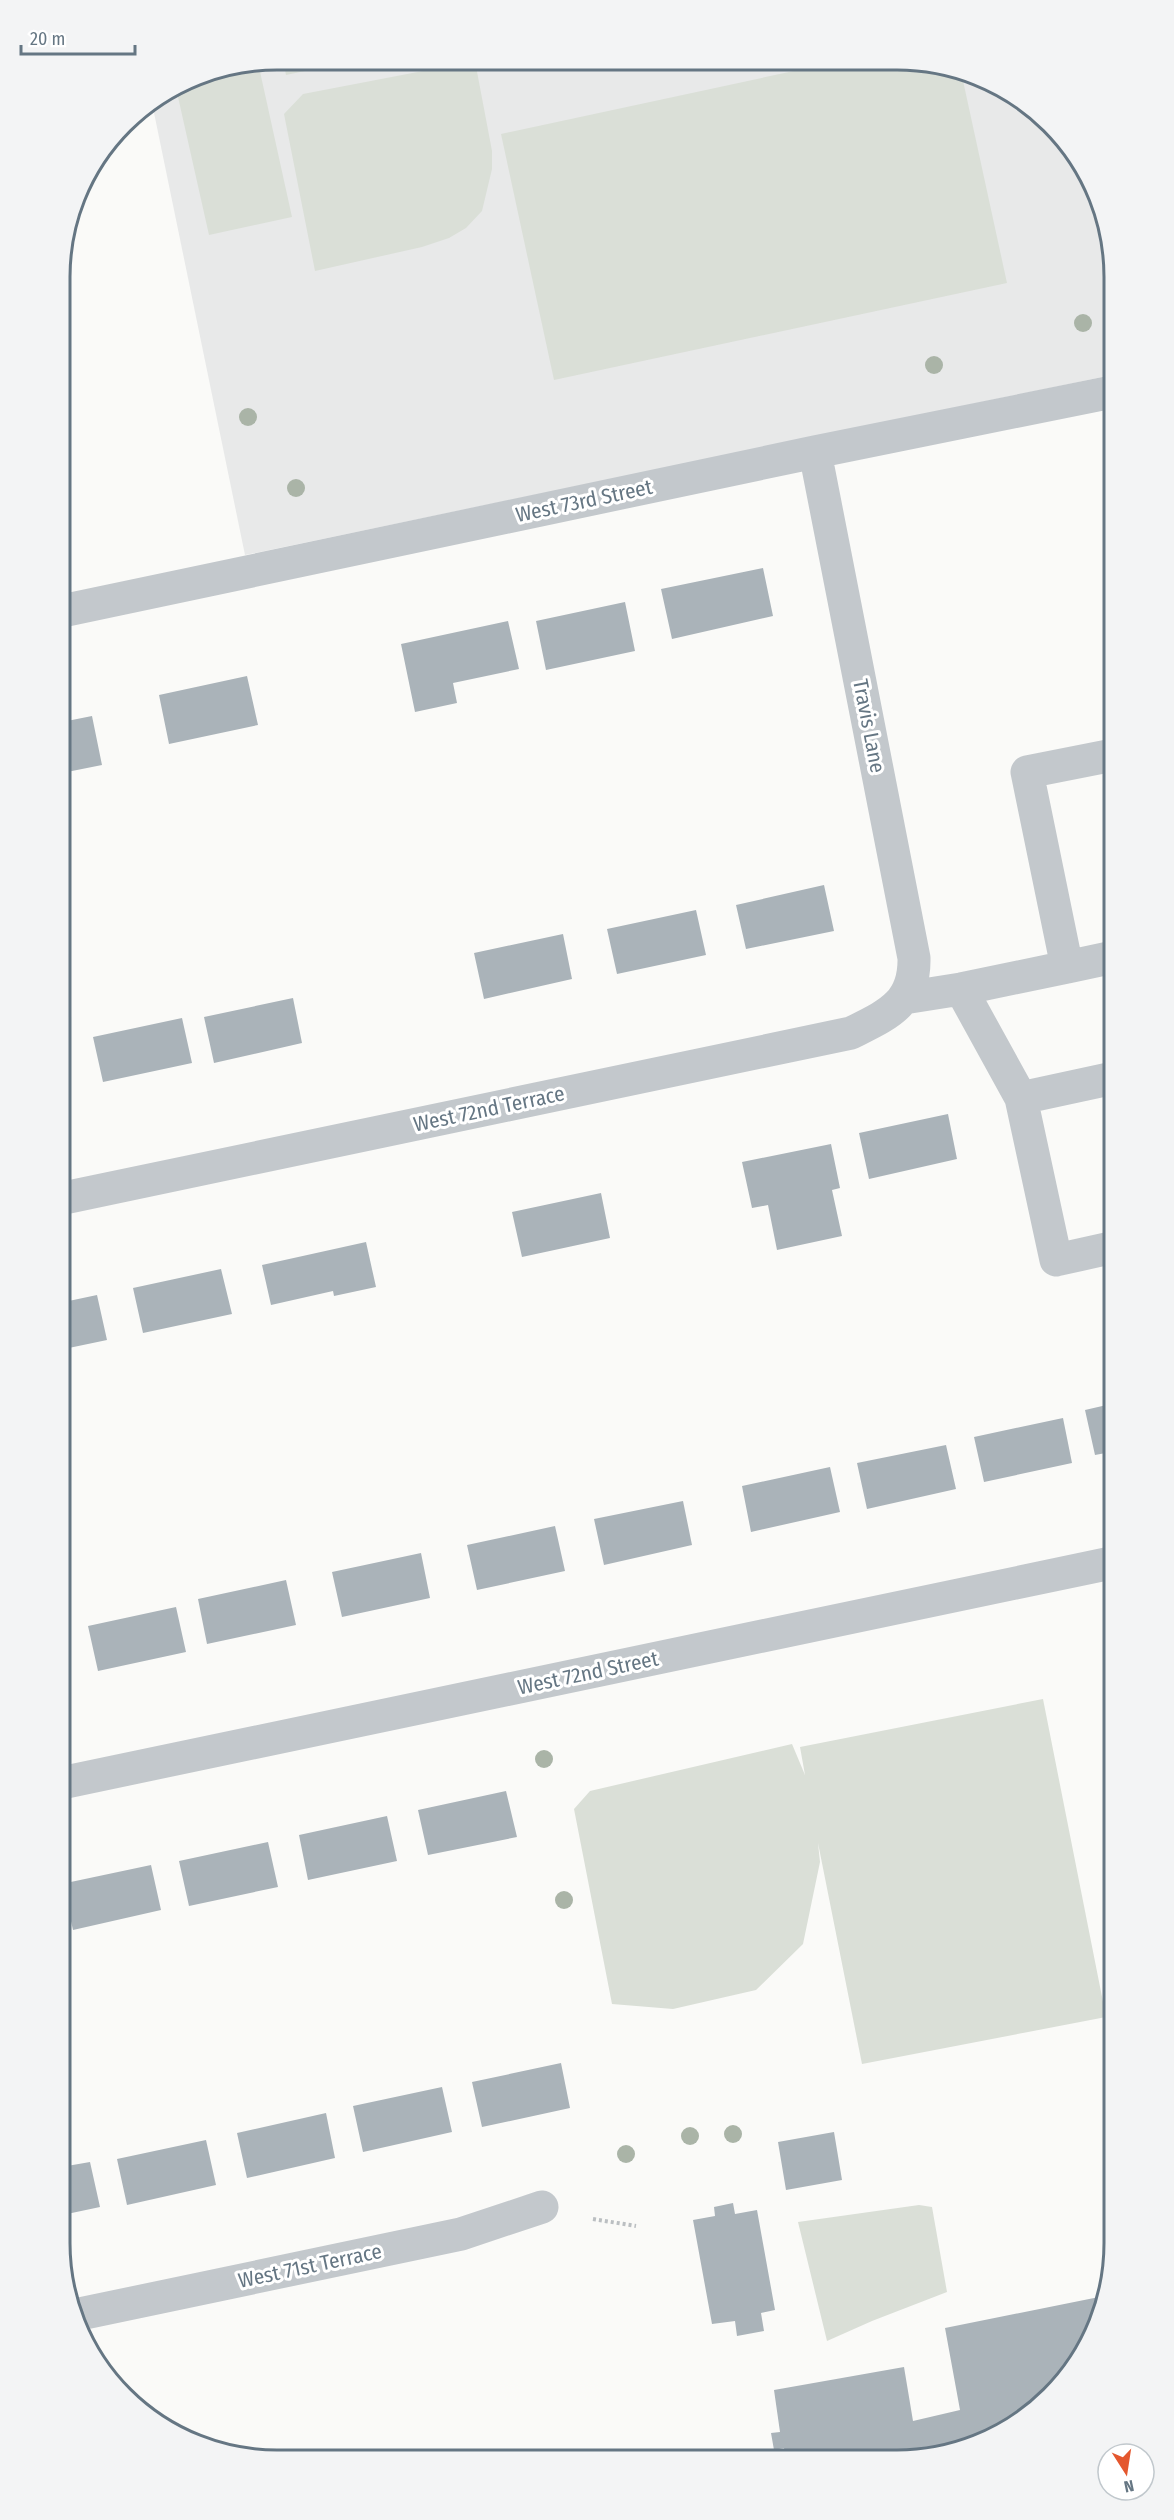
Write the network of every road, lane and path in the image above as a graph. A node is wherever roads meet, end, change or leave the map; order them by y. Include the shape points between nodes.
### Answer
1 (1104, 394) edge
2 (815, 452) junction
3 (71, 609) edge
4 (1104, 757) edge
5 (1104, 959) edge
6 (1067, 967) junction
7 (961, 989) junction
8 (903, 998) junction
9 (1104, 1080) edge
10 (1021, 1098) junction
11 (71, 1197) edge
12 (1104, 1249) edge
13 (1103, 1565) edge
14 (70, 1781) edge
15 (542, 2206) dead end
16 (593, 2219) dead end
17 (636, 2226) dead end
18 (83, 2313) edge

1 - 2 street, West 73rd Street
2 - 3 street, West 73rd Street
2 - 8 street, Travis Lane via 910,930 915,977
4 - 6 street via 1027,772
5 - 6 street
6 - 7 street
7 - 8 street
7 - 10 street
8 - 11 street, West 72nd Terrace via 890,1013 851,1033
9 - 10 street
10 - 12 street via 1056,1260
13 - 14 street, West 72nd Street
15 - 18 street, West 71st Terrace via 461,2234
16 - 17 path

